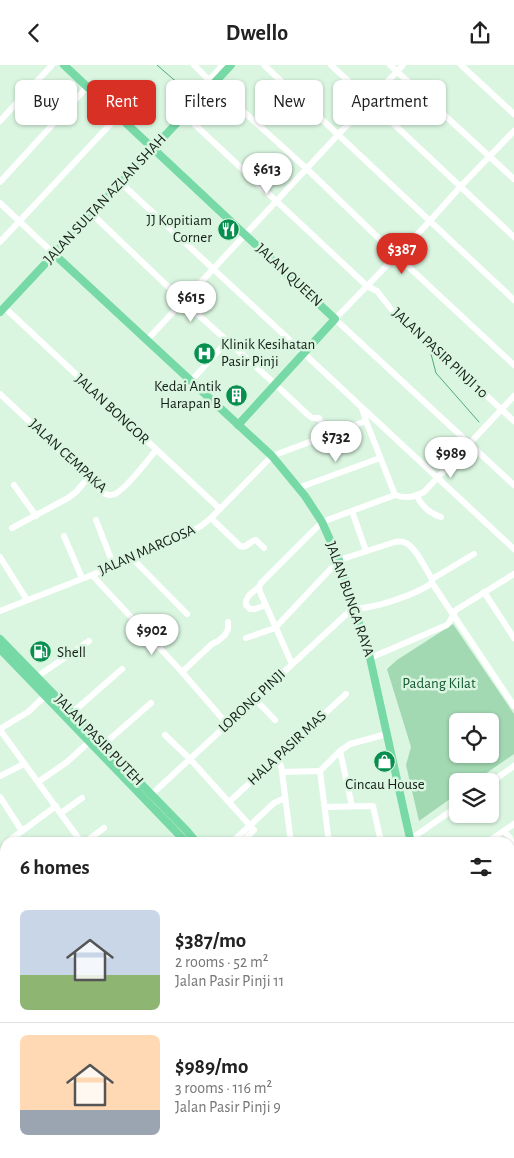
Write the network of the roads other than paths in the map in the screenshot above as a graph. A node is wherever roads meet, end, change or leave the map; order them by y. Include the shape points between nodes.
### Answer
1 (52, 65) edge
2 (64, 65) edge
3 (194, 65) edge
4 (223, 65) edge
5 (231, 65) edge
6 (264, 65) edge
7 (331, 65) edge
8 (390, 65) edge
9 (402, 65) edge
10 (461, 65) edge
11 (397, 71) junction
12 (217, 80) edge
13 (348, 80) edge
14 (389, 80) edge
15 (87, 87) joint
16 (245, 113) edge
17 (514, 114) edge
18 (0, 121) edge
19 (110, 125) edge
20 (128, 125) edge
21 (175, 125) edge
22 (196, 125) edge
23 (346, 125) edge
24 (396, 125) edge
25 (514, 131) edge
26 (338, 134) junction
27 (153, 149) junction
28 (489, 157) junction
29 (306, 168) junction
30 (514, 179) edge
31 (0, 182) edge
32 (121, 183) junction
33 (460, 187) junction
34 (276, 201) junction
35 (0, 203) edge
36 (92, 214) junction
37 (19, 221) junction
38 (429, 222) junction
39 (245, 235) junction
40 (514, 237) edge
41 (0, 242) edge
42 (54, 254) junction
43 (396, 256) junction
44 (213, 269) junction
45 (367, 286) junction
46 (514, 300) edge
47 (183, 301) junction
48 (2, 309) edge
49 (336, 319) junction
50 (147, 340) junction
51 (221, 348) dead end
52 (304, 353) junction
53 (514, 365) edge
54 (190, 381) junction
55 (275, 384) junction
56 (0, 394) edge
57 (514, 396) edge
58 (362, 407) junction
59 (502, 409) junction
60 (366, 421) junction
61 (514, 421) edge
62 (238, 425) junction
63 (326, 435) junction
64 (470, 443) junction
65 (156, 450) junction
66 (272, 457) junction
67 (380, 458) junction
68 (88, 478) junction
69 (438, 478) junction
70 (14, 485) dead end
71 (514, 485) edge
72 (298, 488) junction
73 (395, 495) junction
74 (417, 495) junction
75 (220, 509) junction
76 (352, 511) junction
77 (36, 516) junction
78 (441, 517) dead end
79 (211, 518) junction
80 (96, 520) dead end
81 (322, 522) junction
82 (12, 528) dead end
83 (64, 536) dead end
84 (264, 548) dead end
85 (514, 549) edge
86 (366, 551) junction
87 (474, 554) dead end
88 (0, 557) edge
89 (131, 557) junction
90 (339, 560) junction
91 (113, 564) junction
92 (514, 574) edge
93 (92, 575) junction
94 (82, 578) junction
95 (432, 581) junction
96 (259, 587) junction
97 (484, 592) junction
98 (27, 600) junction
99 (266, 605) junction
100 (353, 608) junction
101 (0, 611) edge
102 (453, 613) junction
103 (187, 614) dead end
104 (228, 621) dead end
105 (275, 627) junction
106 (246, 638) dead end
107 (0, 639) edge
108 (514, 639) edge
109 (89, 641) dead end
110 (0, 649) edge
111 (370, 658) junction
112 (292, 665) junction
113 (122, 669) dead end
114 (182, 672) junction
115 (38, 676) junction
116 (346, 694) dead end
117 (45, 696) junction
118 (255, 699) junction
119 (151, 703) dead end
120 (514, 705) edge
121 (73, 713) junction
122 (275, 720) dead end
123 (228, 724) junction
124 (0, 729) edge
125 (387, 734) junction
126 (165, 735) dead end
127 (89, 741) junction
128 (103, 745) junction
129 (340, 751) junction
130 (277, 757) junction
131 (190, 759) junction
132 (24, 764) junction
133 (514, 766) edge
134 (320, 771) junction
135 (282, 772) junction
136 (0, 776) edge
137 (499, 777) edge
138 (38, 782) junction
139 (151, 795) junction
140 (0, 797) edge
141 (286, 798) junction
142 (82, 799) dead end
143 (229, 802) junction
144 (56, 806) junction
145 (352, 806) junction
146 (325, 807) junction
147 (61, 813) junction
148 (449, 813) edge
149 (514, 824) edge
150 (250, 825) junction
151 (104, 828) dead end
152 (22, 831) junction
153 (504, 831) junction
154 (14, 837) edge
155 (77, 837) edge
156 (89, 837) edge
157 (181, 837) edge
158 (192, 837) edge
159 (237, 837) edge
160 (247, 837) edge
161 (290, 837) edge
162 (328, 837) edge
163 (380, 837) edge
164 (410, 837) edge
165 (416, 837) edge
166 (495, 837) edge
167 (509, 837) edge

1 - 18 street
2 - 15 main road, JALAN QUEEN
3 - 4 street via 209,80
5 - 12 main road, JALAN SULTAN AZLAN SHAH
6 - 26 street
7 - 13 street
8 - 11 street
9 - 11 street
10 - 17 street
11 - 14 street
11 - 28 street
15 - 31 street
16 - 29 street
19 - 37 street
20 - 27 main road, JALAN QUEEN
21 - 27 main road, JALAN SULTAN AZLAN SHAH
22 - 34 street, JALAN PASIR PINJI 10
23 - 26 street
24 - 33 street
25 - 28 street
26 - 29 street
26 - 38 street
27 - 32 main road, JALAN SULTAN AZLAN SHAH
27 - 39 main road, JALAN QUEEN
28 - 30 street
28 - 33 street
29 - 34 street
29 - 43 street
32 - 36 main road, JALAN SULTAN AZLAN SHAH
32 - 44 street
33 - 38 street
33 - 40 street
34 - 39 street
34 - 45 street, JALAN PASIR PINJI 10
35 - 37 street
36 - 42 main road, JALAN SULTAN AZLAN SHAH
36 - 47 street
37 - 41 street
37 - 42 street
38 - 43 street
38 - 46 street
39 - 44 street
39 - 49 main road, JALAN QUEEN
42 - 48 main road, JALAN SULTAN AZLAN SHAH
42 - 50 main road, JALAN BUNGA RAYA
43 - 45 street
43 - 53 street
44 - 47 street
44 - 52 street
45 - 49 street
45 - 59 street, JALAN PASIR PINJI 10 via 377,291 396,314
47 - 50 street
47 - 55 street
48 - 65 street, JALAN BONGOR
49 - 52 main road
49 - 64 street, JALAN QUEEN
50 - 54 main road, JALAN BUNGA RAYA
51 - 54 street
52 - 55 main road
52 - 58 street
54 - 62 main road, JALAN BUNGA RAYA
55 - 62 main road
55 - 63 street via 312,418 319,418
56 - 68 street, JALAN CEMPAKA
57 - 59 street
58 - 60 street
58 - 69 street
59 - 61 street, JALAN PASIR PINJI 10
59 - 64 street
60 - 63 street
60 - 67 street
62 - 66 main road, JALAN BUNGA RAYA
63 - 66 street
64 - 69 street
64 - 71 street, JALAN QUEEN
65 - 68 street, JALAN CEMPAKA via 124,488 113,495 103,493
65 - 75 street, JALAN BONGOR
66 - 72 main road, JALAN BUNGA RAYA
66 - 75 street, JALAN MARGOSA
67 - 72 street
67 - 73 street
68 - 77 street via 72,495
69 - 74 street
69 - 85 street
70 - 77 street
72 - 81 main road, JALAN BUNGA RAYA
73 - 74 street
73 - 76 street
74 - 78 street via 424,507
75 - 79 street, JALAN MARGOSA
76 - 81 street
76 - 86 street
77 - 82 street
79 - 84 street via 240,546 246,547 256,540
79 - 89 street, JALAN MARGOSA via 192,531
80 - 91 street
81 - 90 main road, JALAN BUNGA RAYA
81 - 96 street
83 - 94 street
86 - 90 street
86 - 95 street via 395,542 409,544
87 - 95 street
88 - 98 street
89 - 91 street, JALAN MARGOSA
89 - 103 street
90 - 100 main road, JALAN BUNGA RAYA
90 - 105 street
91 - 93 street, JALAN MARGOSA
92 - 97 street
93 - 94 street, JALAN MARGOSA
93 - 114 street
94 - 98 street, JALAN MARGOSA
95 - 100 street via 416,593 361,609
95 - 102 street
96 - 99 street
96 - 99 street via 248,597 246,605 250,609
97 - 102 street
97 - 108 street
98 - 101 street, JALAN MARGOSA
99 - 105 street
100 - 111 main road, JALAN BUNGA RAYA
100 - 112 street, LORONG PINJI
102 - 111 street via 447,625
102 - 120 street
104 - 114 street via 225,635
105 - 106 street
105 - 112 street
107 - 115 main road, JALAN PASIR PUTEH
109 - 115 street
110 - 117 main road, JALAN PASIR PUTEH
111 - 125 main road, JALAN BUNGA RAYA
112 - 118 street, LORONG PINJI
113 - 121 street
114 - 123 street
115 - 121 main road, JALAN PASIR PUTEH
116 - 130 street, HALA PASIR MAS
117 - 124 street via 28,712
117 - 127 main road, JALAN PASIR PUTEH
118 - 122 street
118 - 123 street, LORONG PINJI
119 - 128 street
121 - 128 main road, JALAN PASIR PUTEH
123 - 131 street, LORONG PINJI
124 - 132 street
125 - 129 street via 350,744
125 - 164 main road, JALAN BUNGA RAYA
126 - 131 street
127 - 138 street via 67,762
127 - 157 main road, JALAN PASIR PUTEH
128 - 139 main road, JALAN PASIR PUTEH
129 - 134 street
129 - 145 street
130 - 135 street
130 - 143 street, HALA PASIR MAS
131 - 139 street, LORONG PINJI
131 - 143 street
132 - 136 street
132 - 138 street
133 - 137 street
134 - 135 street
134 - 146 street
135 - 141 street
138 - 144 street
139 - 158 main road, JALAN PASIR PUTEH
140 - 152 street
141 - 150 street via 274,803
141 - 161 street
142 - 147 street
143 - 150 street
144 - 147 street
144 - 152 street
145 - 146 street
145 - 163 street via 373,807
146 - 162 street
147 - 155 street
148 - 165 street
149 - 153 street
150 - 159 street
150 - 160 street via 254,830
151 - 156 street
152 - 154 street
153 - 166 street
153 - 167 street

